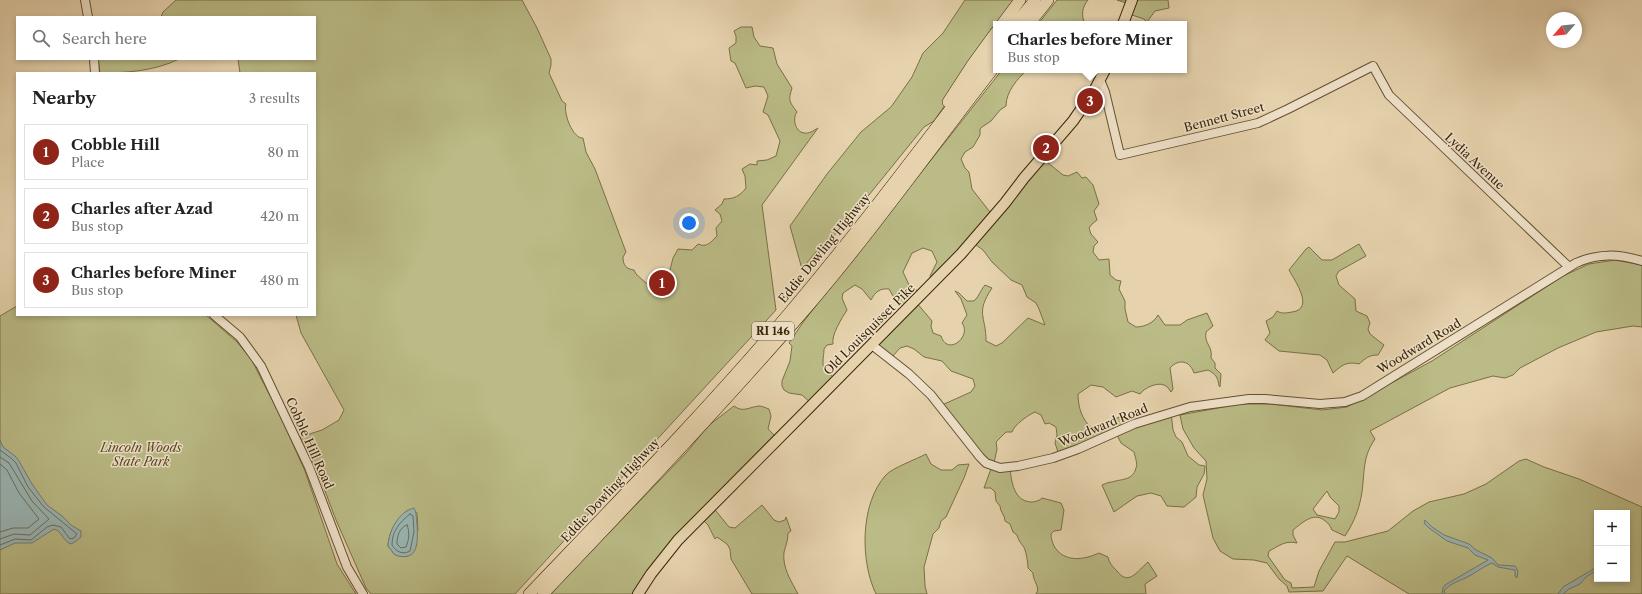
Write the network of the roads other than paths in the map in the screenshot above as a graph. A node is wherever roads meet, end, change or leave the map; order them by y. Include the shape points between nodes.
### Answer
1 (85, 0) edge
2 (1020, 0) edge
3 (1035, 0) edge
4 (1048, 0) edge
5 (1132, 0) edge
6 (88, 16) edge
7 (1004, 21) edge
8 (1018, 21) edge
9 (1030, 21) edge
10 (1124, 21) edge
11 (993, 36) edge
12 (993, 53) edge
13 (94, 60) edge
14 (1373, 66) joint
15 (993, 69) edge
16 (95, 72) edge
17 (1104, 73) edge
18 (1100, 80) junction
19 (903, 172) junction
20 (1642, 261) edge
21 (1569, 267) junction
22 (215, 316) edge
23 (872, 345) junction
24 (363, 594) edge
25 (529, 594) edge
26 (543, 594) edge
27 (638, 594) edge

1 - 6 street
2 - 7 highway
3 - 8 highway
4 - 9 highway
5 - 10 main road
11 - 19 highway via 958,85
12 - 19 highway, Eddie Dowling Highway / RI 146
13 - 16 street
14 - 18 street, Bennett Street via 1258,123 1120,155
14 - 21 street, Lydia Avenue via 1389,96
15 - 26 highway, Eddie Dowling Highway / RI 146 via 894,199 804,310 718,409
17 - 18 main road, Old Louisquisset Pike
18 - 23 main road, Old Louisquisset Pike via 1073,121 1005,204 961,254
19 - 25 highway, Eddie Dowling Highway / RI 146 via 835,258 746,363
20 - 21 street, Woodward Road via 1606,255 1589,258
21 - 23 street, Woodward Road via 1353,400 1320,404 1249,399 1190,407 1134,424 1067,454 1011,467 995,467 980,457 931,395
22 - 24 street, Cobble Hill Road via 240,337 261,366 309,467 348,567
23 - 27 main road, Old Louisquisset Pike via 678,540

